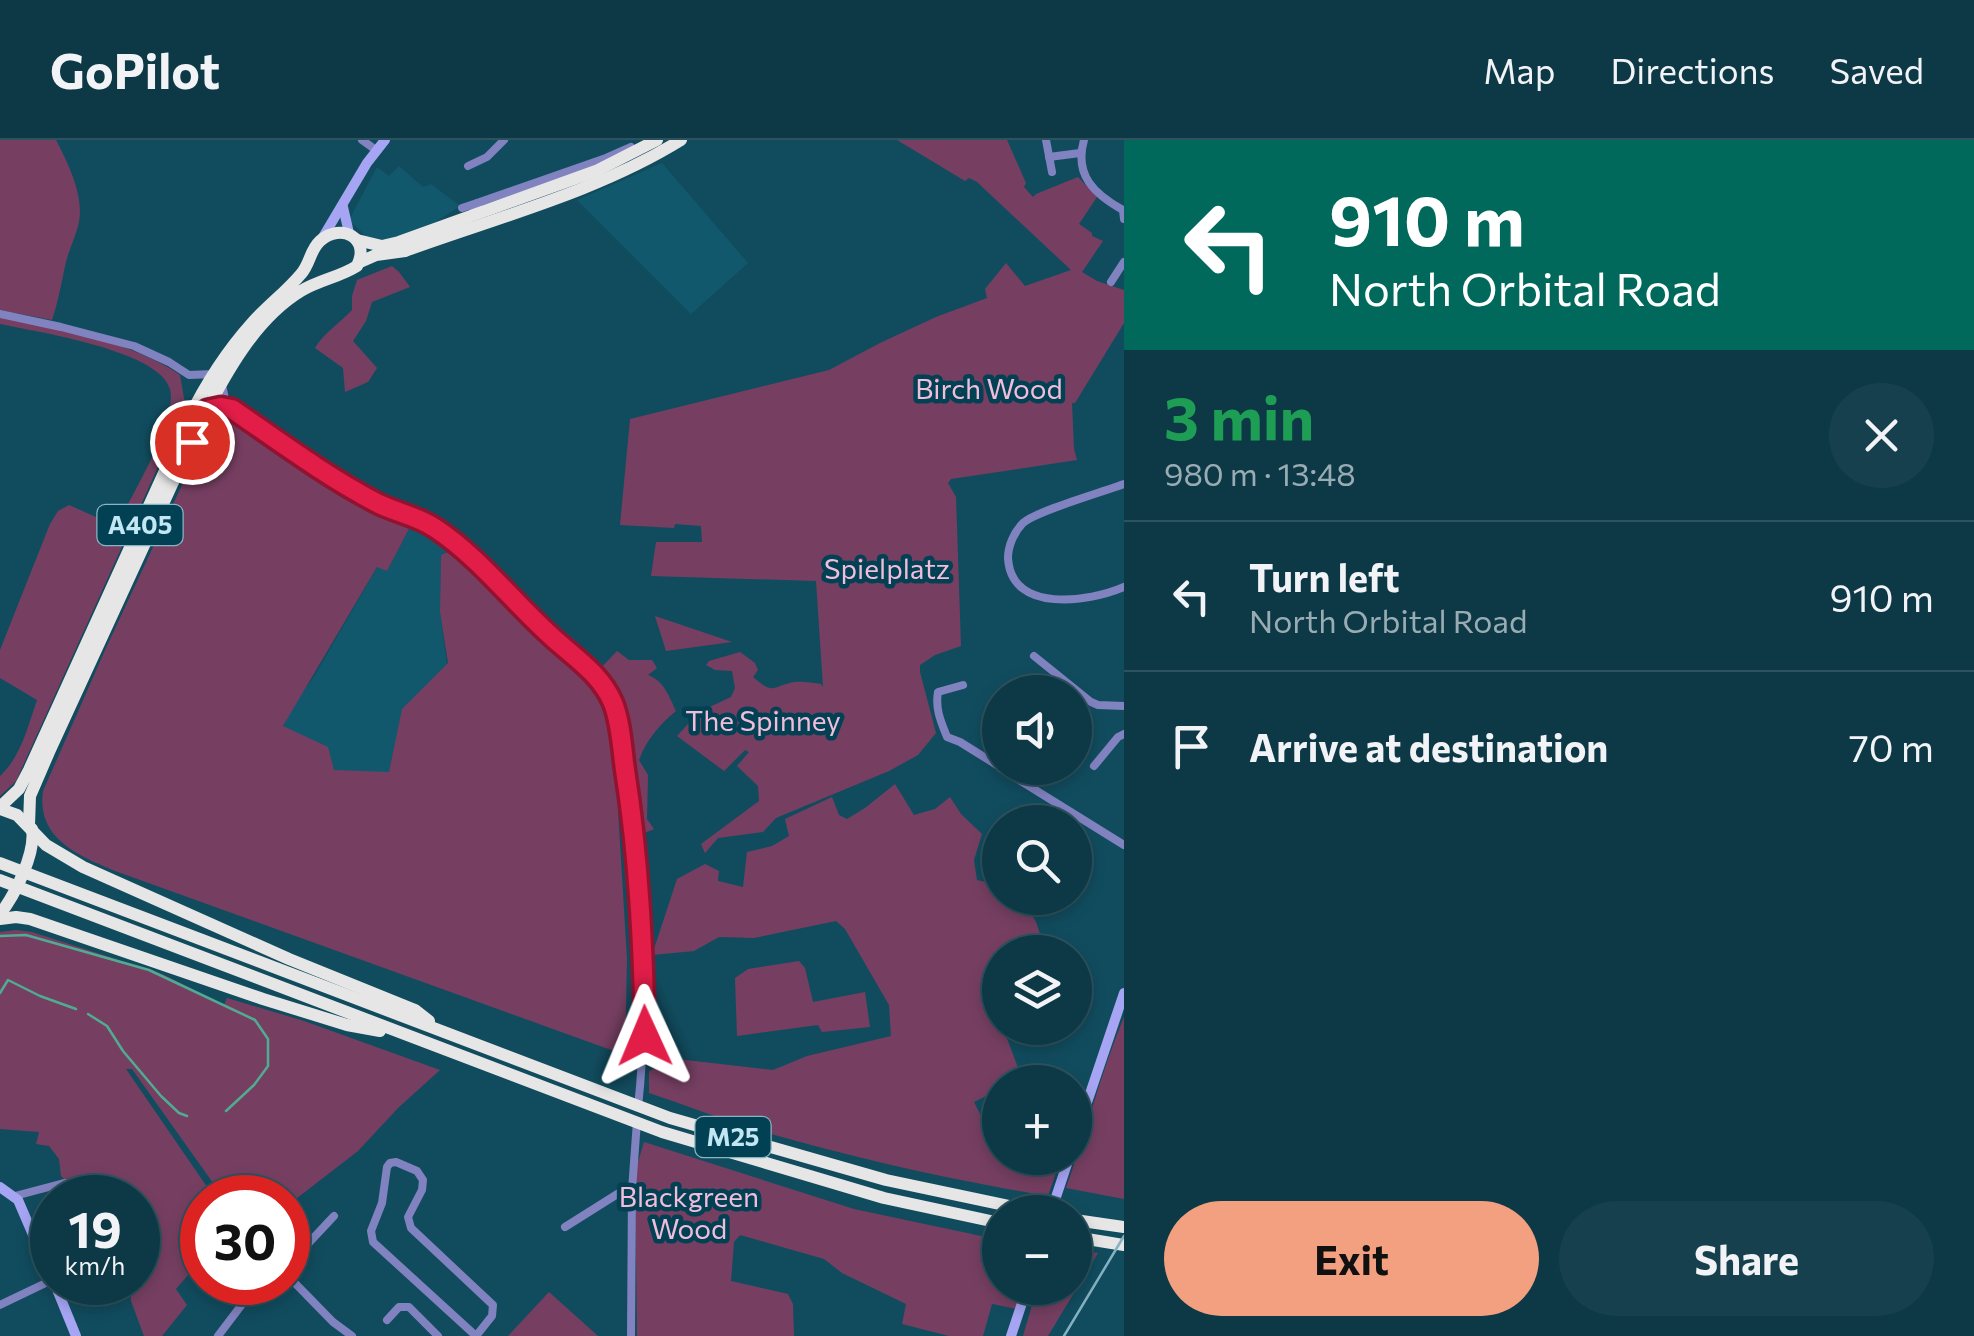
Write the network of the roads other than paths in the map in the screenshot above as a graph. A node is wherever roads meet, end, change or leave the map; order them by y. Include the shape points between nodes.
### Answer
1 (362, 140) edge
2 (385, 140) edge
3 (504, 140) edge
4 (647, 140) edge
5 (657, 140) edge
6 (681, 140) edge
7 (1046, 140) edge
8 (1084, 140) edge
9 (601, 145) dead end
10 (376, 150) junction
11 (1080, 153) junction
12 (628, 156) junction
13 (656, 156) junction
14 (1049, 157) junction
15 (606, 158) junction
16 (468, 166) dead end
17 (1052, 172) dead end
18 (343, 207) junction
19 (1124, 210) edge
20 (466, 213) junction
21 (1124, 219) edge
22 (353, 236) junction
23 (324, 237) junction
24 (308, 262) junction
25 (360, 262) junction
26 (1124, 262) edge
27 (327, 278) junction
28 (1111, 282) dead end
29 (0, 314) edge
30 (218, 378) junction
31 (196, 392) junction
32 (232, 409) junction
33 (1124, 484) edge
34 (1124, 587) edge
35 (1034, 656) dead end
36 (963, 685) dead end
37 (1124, 706) edge
38 (1124, 734) edge
39 (982, 756) edge
40 (1094, 766) dead end
41 (1029, 785) edge
42 (0, 808) edge
43 (30, 827) junction
44 (1124, 845) edge
45 (0, 863) edge
46 (0, 880) edge
47 (0, 916) edge
48 (1124, 993) edge
49 (438, 1028) junction
50 (406, 1035) junction
51 (1092, 1088) edge
52 (0, 1187) edge
53 (632, 1190) junction
54 (30, 1192) edge
55 (16, 1196) junction
56 (982, 1200) edge
57 (334, 1216) dead end
58 (982, 1218) edge
59 (1092, 1222) edge
60 (564, 1227) dead end
61 (1124, 1227) edge
62 (30, 1228) edge
63 (1092, 1239) edge
64 (1124, 1245) edge
65 (310, 1247) edge
66 (30, 1291) edge
67 (310, 1299) edge
68 (0, 1305) edge
69 (63, 1305) edge
70 (242, 1305) edge
71 (1021, 1305) edge
72 (387, 1320) dead end
73 (76, 1336) edge
74 (218, 1336) edge
75 (352, 1336) edge
76 (438, 1336) edge
77 (476, 1336) edge
78 (631, 1336) edge
79 (1011, 1336) edge

1 - 10 street
2 - 10 street
3 - 16 street
4 - 15 street
5 - 12 highway
6 - 13 highway
7 - 14 street
8 - 11 street
9 - 15 street
10 - 18 street
11 - 14 street
11 - 19 street via 1090,184
12 - 13 highway
12 - 20 highway
13 - 25 highway via 568,194
14 - 17 street
15 - 20 street
18 - 22 street
18 - 23 street
19 - 21 street
20 - 22 highway via 389,245
22 - 23 highway
22 - 25 highway
23 - 24 highway
24 - 27 highway
24 - 30 highway, A405 via 239,338
25 - 27 highway
26 - 28 street
27 - 30 highway, A405 via 275,312
29 - 31 street via 134,346 169,362
30 - 31 highway, A405
30 - 31 street
30 - 32 street
31 - 32 street
31 - 42 highway, A405 via 30,770
31 - 43 highway, A405 via 34,785
32 - 53 street via 303,460 448,538 580,658 611,698 636,850 644,986
33 - 34 street via 1026,520 1008,560 1020,586 1044,598
35 - 37 street via 1091,702
36 - 39 street via 938,692 939,716 947,737
38 - 40 street
41 - 44 street
42 - 43 highway
43 - 47 highway via 28,860
43 - 49 highway, M25 via 83,867 415,1010
45 - 49 highway, M25
46 - 50 highway, M25
47 - 50 highway, M25 via 348,1025
48 - 51 street
49 - 56 highway, M25 via 722,1134
50 - 58 highway, M25 via 714,1149
52 - 55 street
53 - 60 street
53 - 78 street
54 - 55 street
55 - 62 street
57 - 65 street
59 - 61 highway
63 - 64 highway
66 - 68 street
67 - 75 street
69 - 73 street
70 - 74 street
71 - 79 street
72 - 76 street via 409,1307
77 - 77 street via 373,1242 390,1163 411,1168 423,1180 409,1212 411,1228 493,1306

